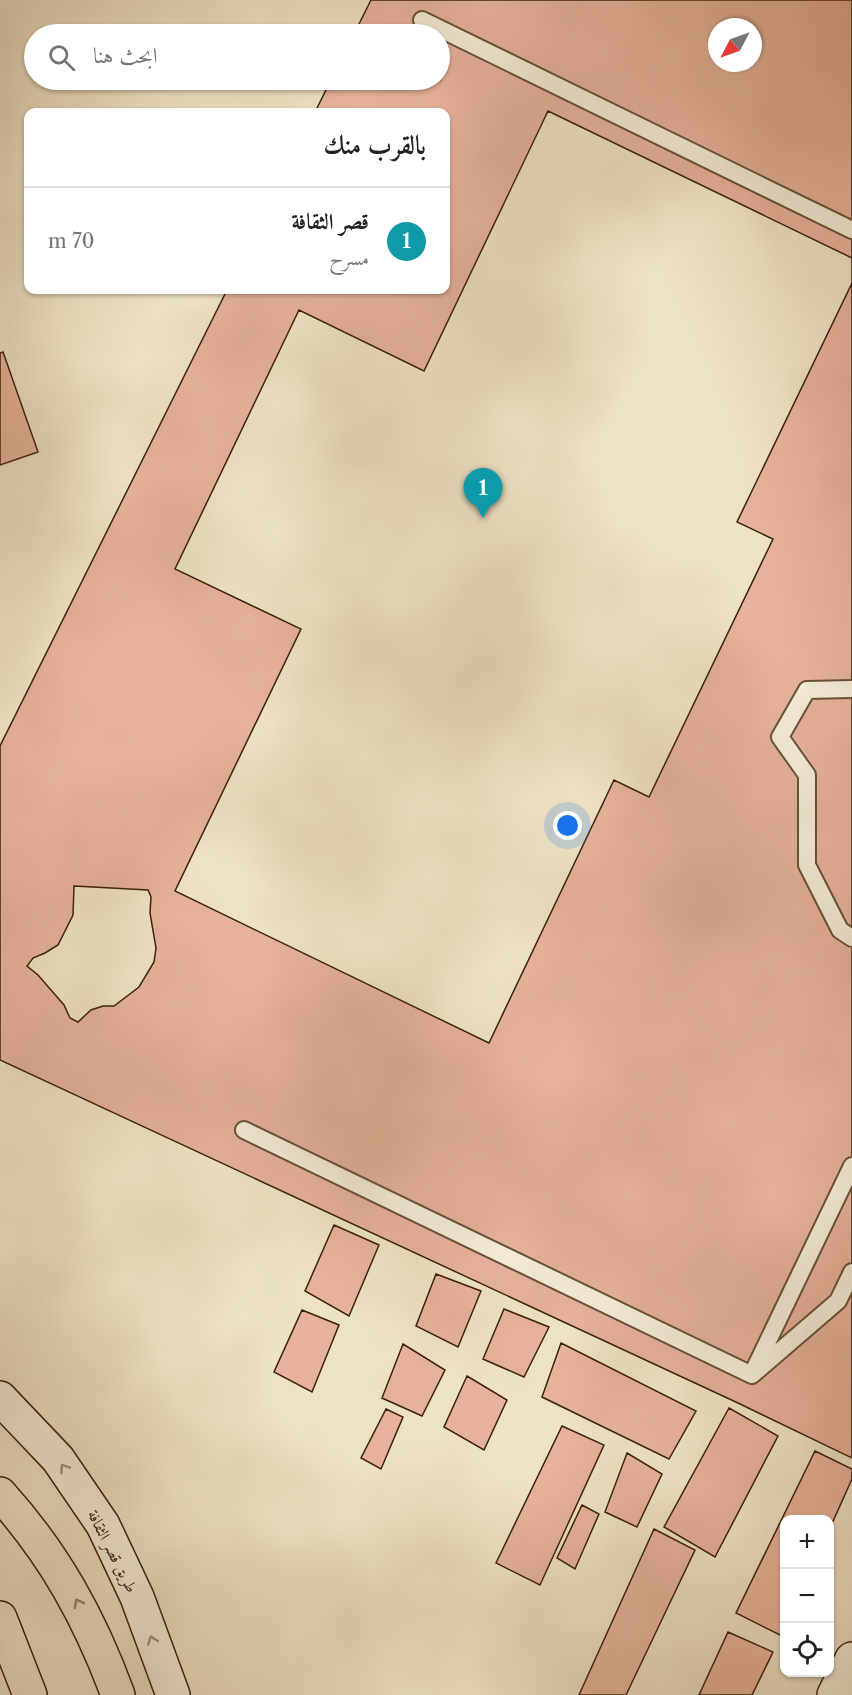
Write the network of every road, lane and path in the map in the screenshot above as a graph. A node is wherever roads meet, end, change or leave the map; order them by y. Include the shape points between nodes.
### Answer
1 (422, 20) dead end
2 (430, 24) edge
3 (450, 34) edge
4 (852, 230) edge
5 (852, 689) edge
6 (852, 938) edge
7 (244, 1130) dead end
8 (852, 1166) edge
9 (852, 1272) edge
10 (752, 1375) junction
11 (0, 1398) edge
12 (0, 1494) edge
13 (0, 1618) edge
14 (852, 1659) edge
15 (30, 1695) edge
16 (118, 1695) edge
17 (172, 1695) edge
18 (834, 1695) edge

1 - 2 lane
3 - 4 lane
5 - 6 lane via 807,690 780,737 807,775 807,865 840,930
7 - 10 lane
8 - 10 lane
9 - 10 lane via 838,1301
17 -> 11 street, طريق قصر الثقافة via 137,1597 103,1525 58,1459
16 -> 12 main road via 77,1600 50,1556
13 - 15 main road
14 - 18 street

